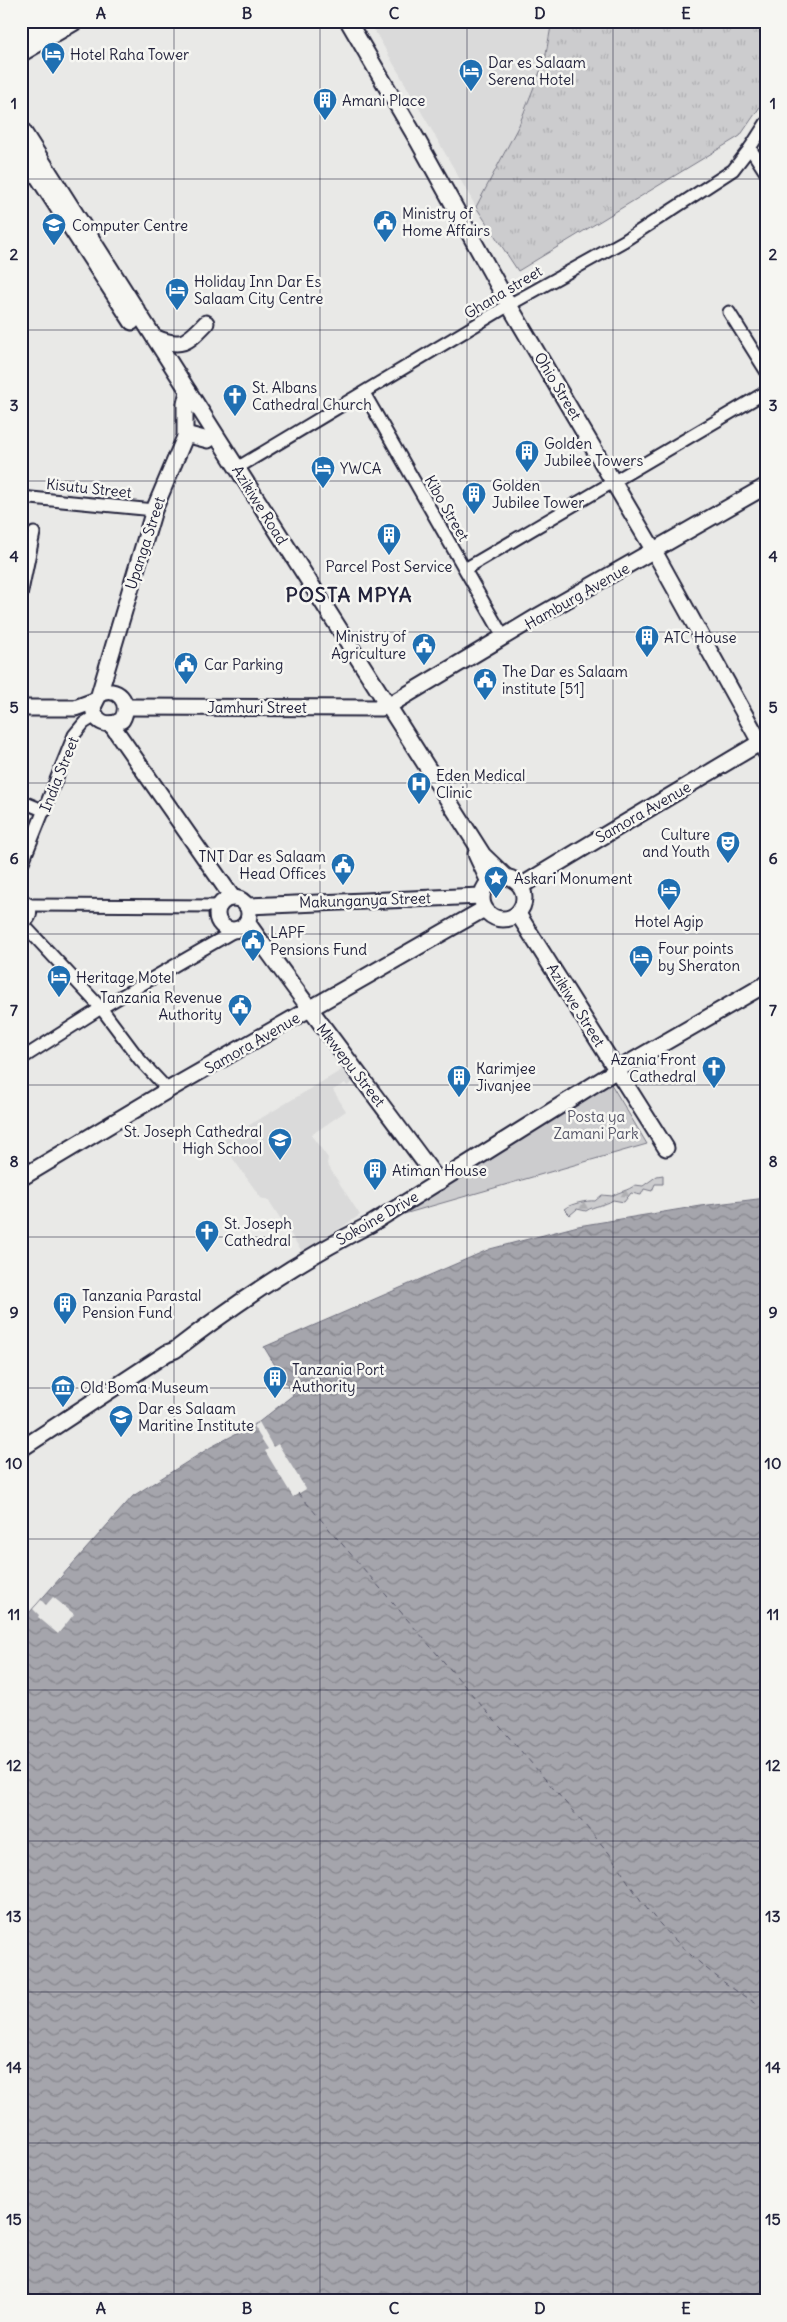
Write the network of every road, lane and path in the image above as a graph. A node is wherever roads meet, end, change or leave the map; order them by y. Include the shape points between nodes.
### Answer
1 (41, 21) edge
2 (72, 21) edge
3 (348, 21) edge
4 (21, 34) edge
5 (21, 51) edge
6 (766, 123) edge
7 (21, 128) edge
8 (750, 148) junction
9 (21, 150) edge
10 (766, 173) edge
11 (510, 305) junction
12 (729, 312) dead end
13 (206, 324) dead end
14 (154, 337) junction
15 (766, 371) edge
16 (766, 392) edge
17 (364, 393) junction
18 (187, 398) junction
19 (185, 437) junction
20 (208, 440) junction
21 (237, 468) junction
22 (614, 482) junction
23 (766, 486) edge
24 (21, 497) edge
25 (154, 510) junction
26 (34, 533) dead end
27 (654, 551) junction
28 (465, 569) junction
29 (21, 596) edge
30 (504, 638) junction
31 (99, 703) junction
32 (126, 707) junction
33 (384, 707) junction
34 (21, 708) edge
35 (21, 714) edge
36 (111, 724) junction
37 (764, 745) edge
38 (21, 801) edge
39 (45, 811) junction
40 (21, 865) edge
41 (506, 877) junction
42 (521, 886) junction
43 (485, 895) junction
44 (232, 897) junction
45 (26, 902) edge
46 (219, 906) junction
47 (248, 906) junction
48 (518, 914) junction
49 (22, 924) edge
50 (241, 926) junction
51 (766, 984) edge
52 (101, 1008) junction
53 (309, 1010) junction
54 (21, 1059) edge
55 (617, 1070) junction
56 (168, 1090) junction
57 (666, 1148) dead end
58 (24, 1171) edge
59 (439, 1182) junction
60 (21, 1449) edge

1 - 4 highway
2 - 5 highway
3 - 11 street, Ohio Street
6 - 8 street, Ghana street
7 - 14 street, Azikiwe Road
8 - 10 street
8 - 11 street, Ghana street via 733,170 624,241
9 - 18 street, Azikiwe Road
11 - 17 street, Ghana street
11 - 22 street, Ohio Street
12 - 15 street
13 - 14 street via 182,343 170,344
14 - 18 street, Azikiwe Road
16 - 22 street
17 - 21 street, Ghana street
17 - 28 street, Kibo Street
18 - 19 street, Upanga Street
18 - 20 street, Azikiwe Road
18 - 21 street, Azikiwe Road
19 - 20 street via 189,434
19 - 25 street, Upanga Street
20 - 33 street, Azikiwe Road
21 - 33 street, Azikiwe Road
22 - 27 street, Ohio Street
22 - 28 street
23 - 27 street, Hamburg Avenue
24 - 25 street, Kisutu Street
25 - 31 street, Upanga Street
26 - 29 street
27 - 30 street, Hamburg Avenue
27 - 37 street, Ohio Street
28 - 30 street, Kibo Street
30 - 33 street, Hamburg Avenue
31 - 32 street via 118,694
31 - 34 street via 75,708
31 - 35 street via 77,715
31 - 36 street via 101,722
31 - 39 street, India Street via 74,734
32 - 33 street, Jamhuri Street
32 - 36 street via 122,720
33 - 41 street, Azikiwe Road via 483,855
33 - 43 street, Azikiwe Road via 480,862
36 - 44 street
37 - 42 street, Samora Avenue via 646,809
38 - 39 street
39 - 40 street, India Street
41 - 42 street
41 - 43 street via 500,877
42 - 48 street via 525,898
43 - 47 street, Makunganya Street
43 - 48 street via 488,915 502,920
43 - 53 street, Samora Avenue
44 - 46 street
44 - 47 street via 241,899
45 - 46 street
45 - 49 street via 31,913
46 - 50 street, Mkwepu Street via 217,915 225,928
47 - 50 street via 250,914
48 - 55 street, Azikiwe Street
49 - 52 street
50 - 52 street
50 - 53 street, Mkwepu Street
51 - 55 street, Sokoine Drive
52 - 54 street
52 - 56 street via 140,1060
53 - 56 street, Samora Avenue
53 - 59 street, Mkwepu Street via 347,1056
55 - 57 street, Azikiwe Street
55 - 59 street, Sokoine Drive
56 - 58 street, Samora Avenue
59 - 60 street, Sokoine Drive via 233,1305 175,1350

